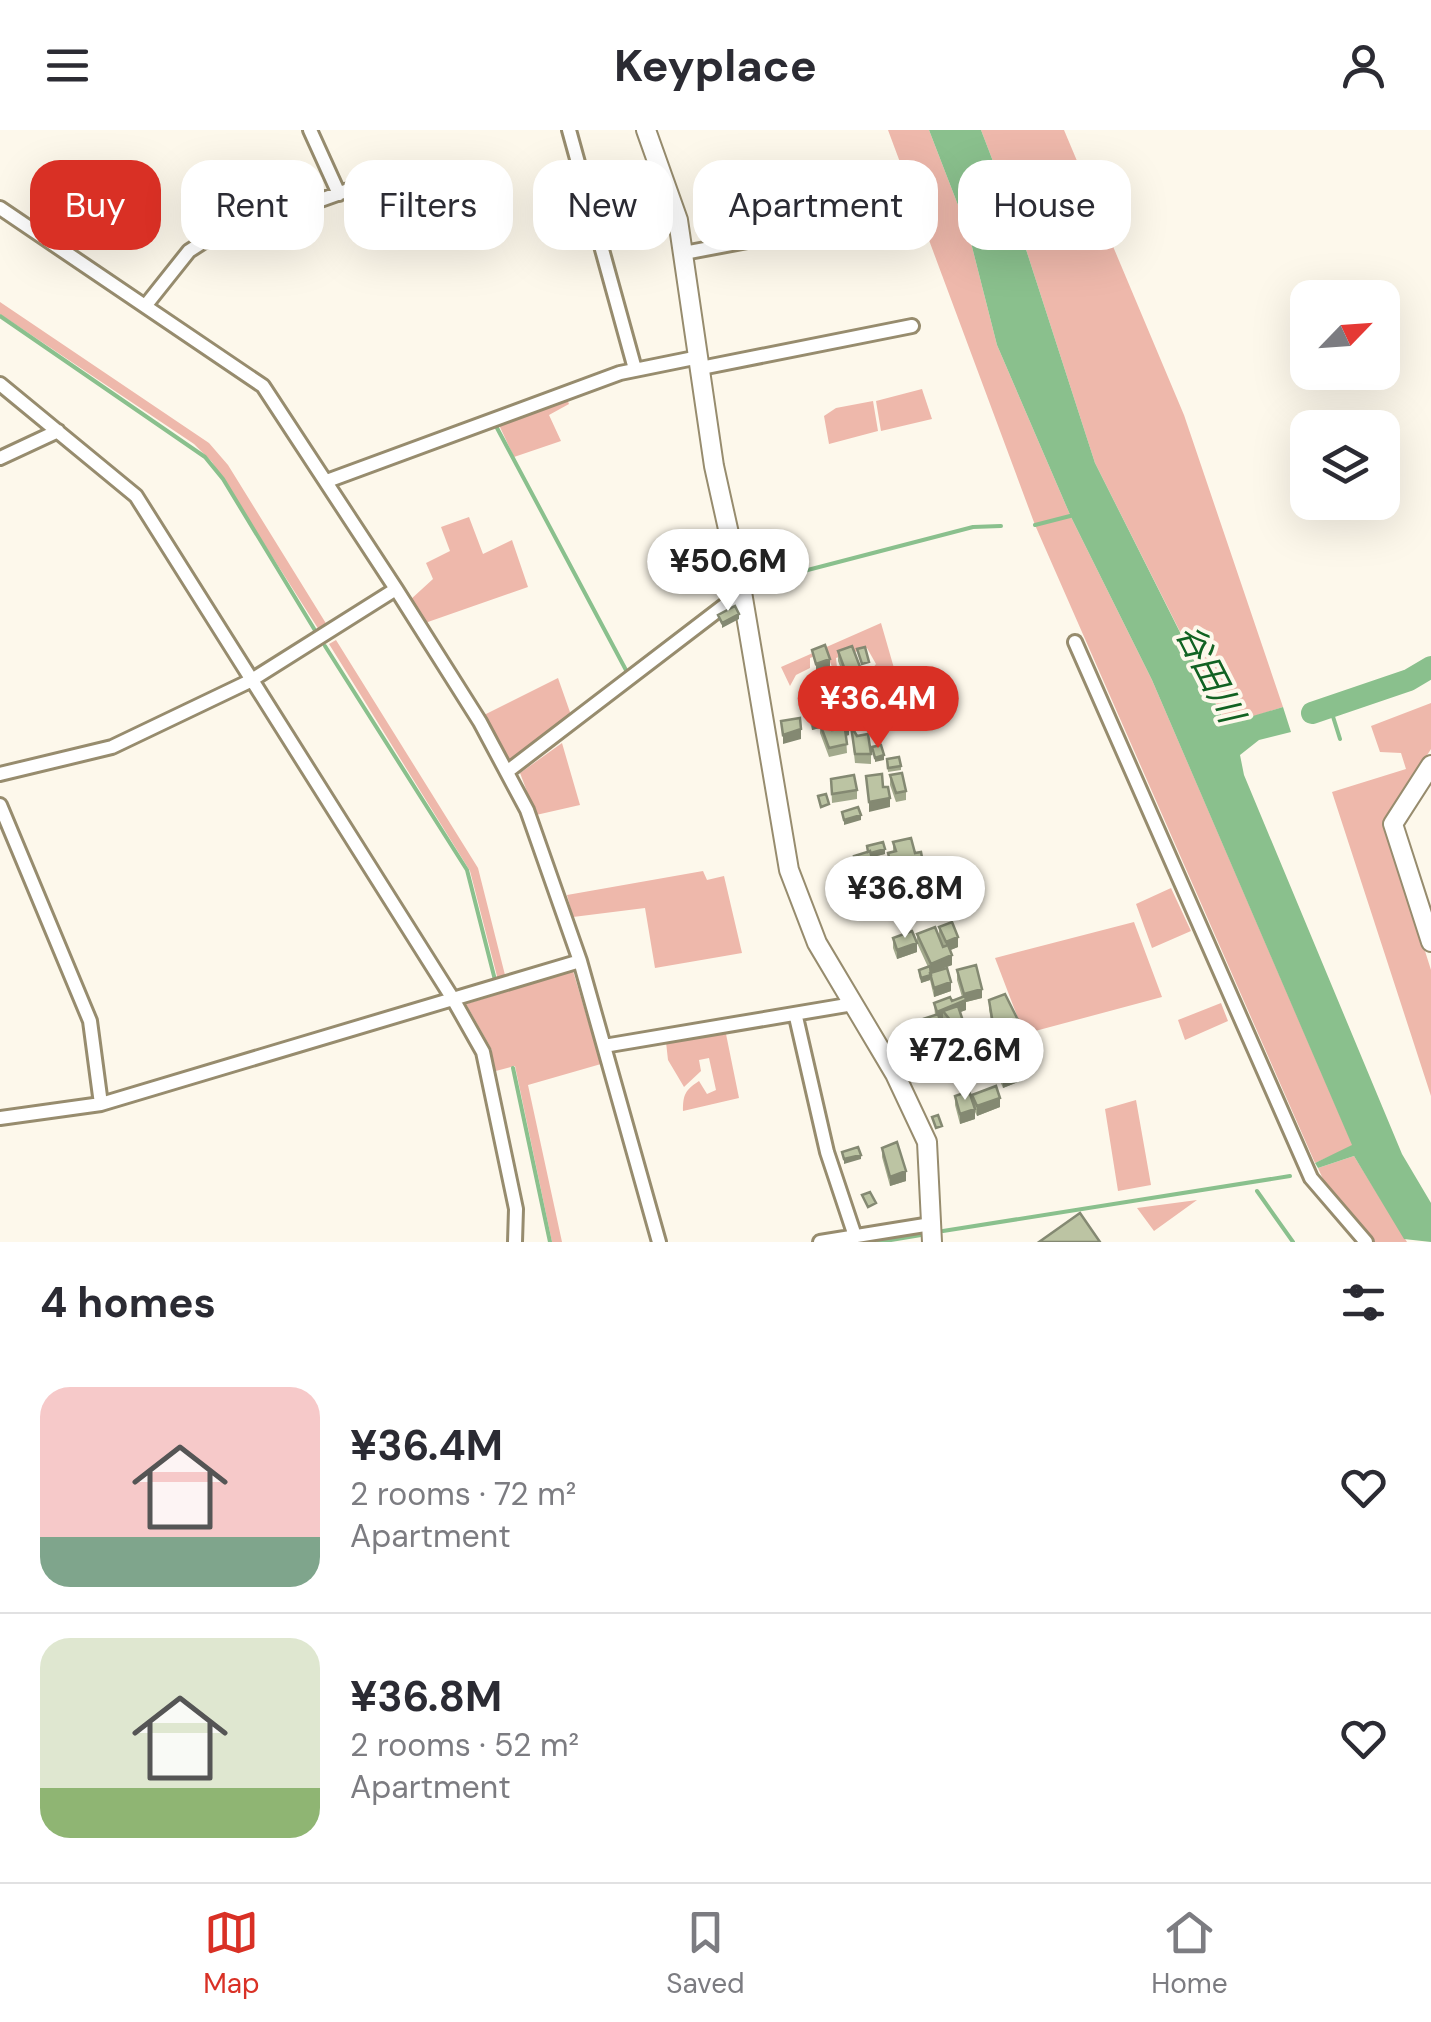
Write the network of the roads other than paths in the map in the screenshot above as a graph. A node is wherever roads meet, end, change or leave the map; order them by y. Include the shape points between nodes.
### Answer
1 (310, 130) edge
2 (569, 130) edge
3 (646, 130) edge
4 (344, 192) edge
5 (339, 194) junction
6 (0, 208) edge
7 (705, 250) edge
8 (684, 254) junction
9 (146, 305) junction
10 (912, 326) dead end
11 (700, 362) junction
12 (636, 369) junction
13 (0, 384) edge
14 (58, 431) junction
15 (0, 458) edge
16 (327, 481) junction
17 (396, 589) junction
18 (742, 592) junction
19 (1076, 642) dead end
20 (250, 681) junction
21 (1431, 765) edge
22 (508, 771) junction
23 (0, 774) edge
24 (0, 806) edge
25 (1431, 942) edge
26 (580, 962) junction
27 (453, 999) junction
28 (854, 1004) junction
29 (796, 1017) junction
30 (604, 1046) junction
31 (101, 1104) junction
32 (0, 1118) edge
33 (856, 1236) junction
34 (928, 1237) edge
35 (515, 1242) edge
36 (659, 1242) edge
37 (820, 1242) edge
38 (1366, 1242) edge

1 - 5 street
2 - 12 street
3 - 8 street
4 - 5 street
5 - 9 street via 203,242 188,251
6 - 9 street
7 - 8 street
8 - 11 street
9 - 16 street via 263,386
10 - 11 street
11 - 12 street
11 - 18 street
12 - 16 street
13 - 14 street
14 - 15 street
14 - 20 street via 136,496
16 - 17 street
17 - 20 street
17 - 22 street
18 - 22 street
18 - 28 street via 789,870 811,930
19 - 38 street via 1311,1178
20 - 23 street via 112,747
20 - 27 street
21 - 25 street via 1393,824
22 - 26 street
24 - 31 street via 90,1021
26 - 27 street
26 - 30 street
27 - 31 street
27 - 35 street via 482,1052 516,1210
28 - 29 street
28 - 34 street via 928,1142
29 - 30 street
29 - 33 street via 826,1152
30 - 36 street
31 - 32 street
33 - 34 street
33 - 37 street

